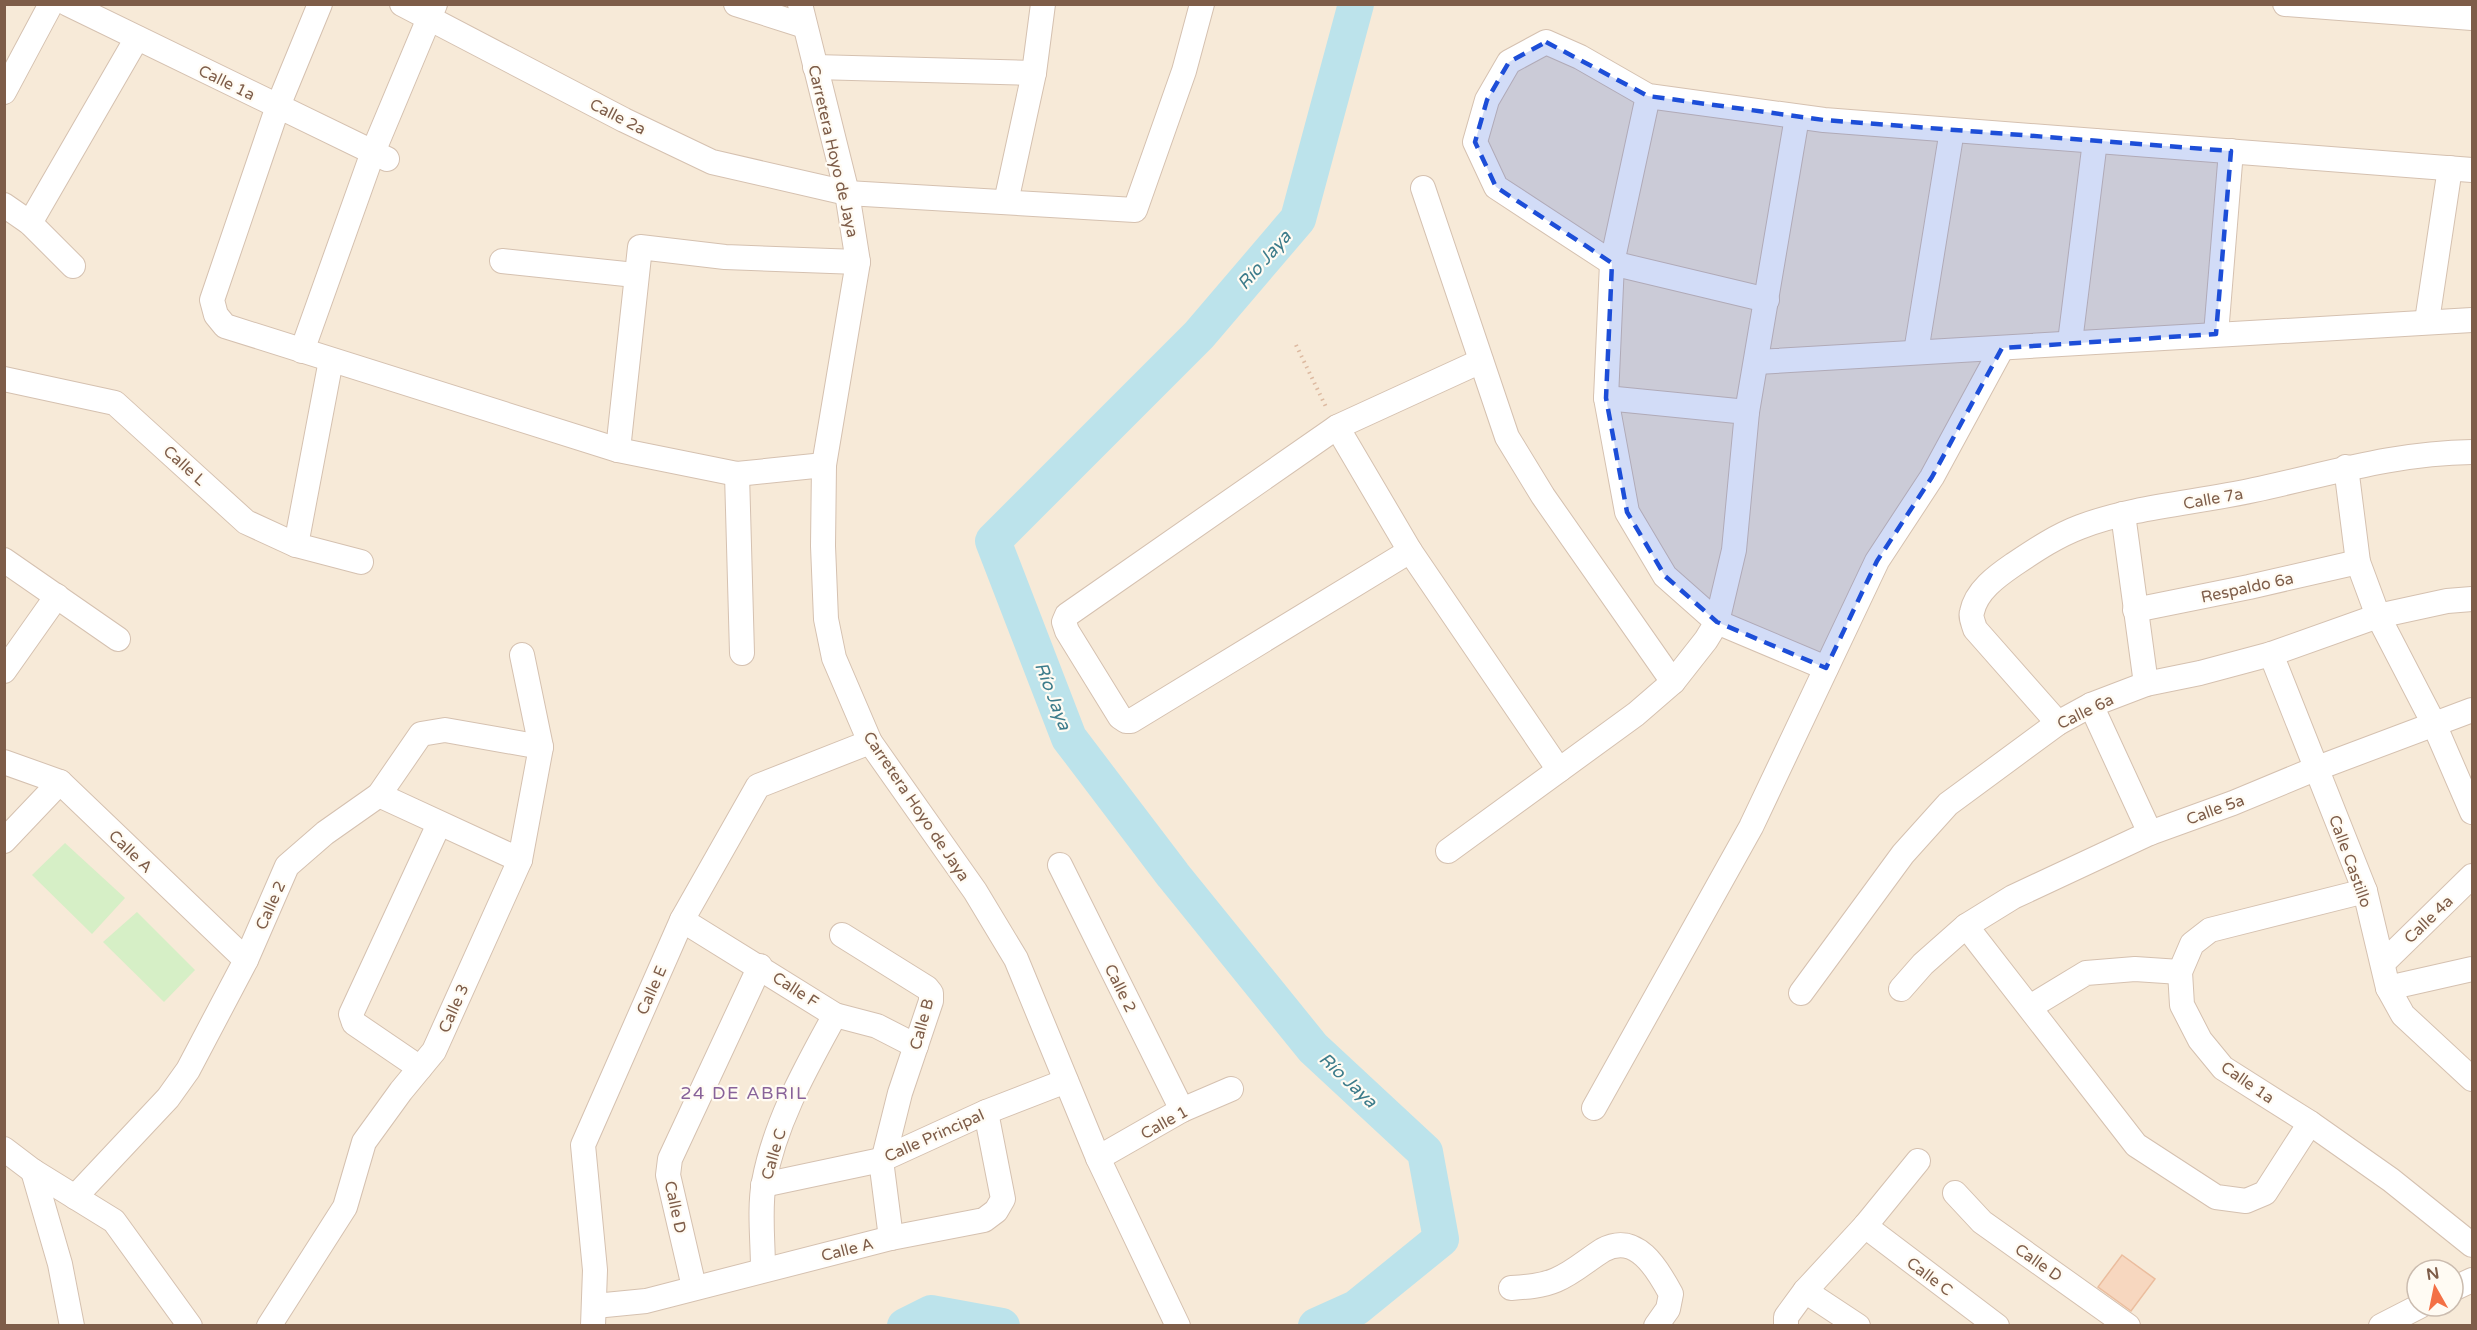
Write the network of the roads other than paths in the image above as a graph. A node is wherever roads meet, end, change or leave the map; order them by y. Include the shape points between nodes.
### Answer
1 (51, 4) edge
2 (68, 4) edge
3 (320, 4) edge
4 (402, 4) edge
5 (736, 4) edge
6 (1043, 4) edge
7 (1202, 4) edge
8 (2285, 4) edge
9 (433, 12) edge
10 (802, 15) edge
11 (2472, 18) edge
12 (137, 38) junction
13 (815, 67) junction
14 (1034, 73) junction
15 (4, 92) edge
16 (1648, 96) junction
17 (278, 106) junction
18 (1797, 117) junction
19 (1952, 130) junction
20 (2095, 141) junction
21 (2231, 151) junction
22 (380, 155) junction
23 (2461, 169) edge
24 (1422, 188) dead end
25 (847, 193) junction
26 (1006, 202) junction
27 (4, 205) edge
28 (30, 223) junction
29 (502, 261) dead end
30 (858, 262) junction
31 (1612, 263) junction
32 (73, 267) dead end
33 (635, 275) junction
34 (1767, 300) junction
35 (2472, 320) edge
36 (2427, 321) junction
37 (2216, 334) junction
38 (2070, 342) junction
39 (2002, 348) junction
40 (303, 351) junction
41 (1917, 352) junction
42 (331, 360) junction
43 (1481, 361) junction
44 (1757, 362) junction
45 (4, 379) edge
46 (1606, 398) junction
47 (1747, 412) junction
48 (1336, 427) junction
49 (618, 450) junction
50 (2472, 452) edge
51 (824, 465) junction
52 (2346, 467) junction
53 (737, 474) junction
54 (2123, 514) junction
55 (296, 545) junction
56 (1410, 551) junction
57 (4, 560) edge
58 (361, 562) dead end
59 (2358, 562) junction
60 (57, 596) junction
61 (2472, 599) edge
62 (2135, 610) junction
63 (2378, 616) junction
64 (1718, 622) junction
65 (118, 639) dead end
66 (742, 653) dead end
67 (2271, 654) junction
68 (522, 655) dead end
69 (1826, 668) junction
70 (4, 671) edge
71 (1673, 682) junction
72 (2146, 684) junction
73 (2091, 705) junction
74 (2472, 710) edge
75 (2058, 723) junction
76 (2434, 724) junction
77 (870, 742) junction
78 (541, 747) junction
79 (4, 762) edge
80 (2315, 769) junction
81 (1559, 770) junction
82 (60, 782) junction
83 (379, 795) junction
84 (2472, 812) edge
85 (439, 824) junction
86 (2150, 833) junction
87 (4, 841) edge
88 (1449, 851) dead end
89 (520, 860) junction
90 (1060, 865) dead end
91 (2472, 876) edge
92 (2365, 891) junction
93 (682, 920) junction
94 (1966, 926) junction
95 (842, 935) dead end
96 (246, 960) junction
97 (2383, 963) junction
98 (760, 966) junction
99 (2472, 969) edge
100 (2180, 972) junction
101 (2388, 988) junction
102 (1901, 989) dead end
103 (1801, 993) dead end
104 (2030, 1007) junction
105 (836, 1015) junction
106 (916, 1046) junction
107 (420, 1068) junction
108 (2472, 1079) edge
109 (1066, 1081) junction
110 (1231, 1089) dead end
111 (1594, 1108) dead end
112 (1182, 1110) junction
113 (986, 1112) junction
114 (2310, 1123) junction
115 (4, 1149) edge
116 (1098, 1158) junction
117 (882, 1159) junction
118 (1918, 1161) dead end
119 (33, 1172) junction
120 (764, 1185) junction
121 (1954, 1193) dead end
122 (75, 1197) junction
123 (1865, 1226) junction
124 (891, 1238) junction
125 (2472, 1245) edge
126 (763, 1269) junction
127 (693, 1287) junction
128 (1511, 1288) dead end
129 (1804, 1291) junction
130 (2405, 1314) edge
131 (594, 1316) edge
132 (72, 1326) edge
133 (190, 1326) edge
134 (268, 1326) edge
135 (1178, 1326) edge
136 (1656, 1326) edge
137 (1786, 1326) edge
138 (1858, 1326) edge
139 (1996, 1326) edge
140 (2128, 1326) edge
141 (2381, 1326) edge

1 - 15 street
2 - 12 street, Calle 1a
3 - 17 street
4 - 9 street, Calle 2a
5 - 10 street
6 - 14 street
7 - 26 street, Calle 2a via 1184,71 1135,210
8 - 11 street
9 - 22 street
9 - 25 street, Calle 2a via 624,120 712,162
10 - 13 street, Carretera Hoyo de Jaya
12 - 17 street, Calle 1a
12 - 28 street
13 - 14 street
13 - 25 street, Carretera Hoyo de Jaya
14 - 26 street
16 - 18 street
16 - 31 street
16 - 31 street via 1546,42 1509,62 1488,100 1475,142 1496,187
17 - 22 street, Calle 1a
17 - 40 street via 212,300 216,315 225,326
18 - 19 street
18 - 34 street
19 - 20 street
19 - 41 street
20 - 21 street
20 - 38 street
21 - 23 street
21 - 37 street
22 - 40 street
23 - 36 street
24 - 43 street
25 - 26 street, Calle 2a
25 - 30 street, Carretera Hoyo de Jaya
27 - 28 street
28 - 32 street
29 - 33 street
30 - 33 street via 725,257 644,246 638,249
30 - 51 street, Carretera Hoyo de Jaya
31 - 34 street
31 - 46 street
33 - 49 street
34 - 44 street
35 - 36 street
36 - 37 street
37 - 38 street
38 - 39 street
39 - 41 street
39 - 69 street via 1932,477 1877,561
40 - 42 street
41 - 44 street
42 - 49 street
42 - 55 street
43 - 48 street
43 - 71 street via 1507,437
44 - 47 street
45 - 55 street, Calle L via 115,403 246,522
46 - 47 street
46 - 64 street via 1627,512 1665,576
47 - 64 street via 1734,550
48 - 56 street
48 - 56 street via 1067,615 1067,631 1120,717 1131,721
49 - 53 street
50 - 52 street, Calle 7a via 2436,452
51 - 53 street
51 - 77 street, Carretera Hoyo de Jaya via 826,619 834,658
52 - 54 street, Calle 7a via 2254,490
52 - 59 street
53 - 66 street
54 - 62 street
54 - 75 street, Calle 7a via 2079,527 2041,546 1990,582 1971,613 1975,629
55 - 58 street, Calle L
56 - 81 street
57 - 60 street
59 - 62 street, Respaldo 6a
59 - 63 street
60 - 65 street
60 - 70 street
61 - 63 street, Calle 6a
62 - 72 street
63 - 67 street, Calle 6a
63 - 76 street
64 - 69 street
64 - 71 street
67 - 72 street, Calle 6a
67 - 80 street, Calle Castillo
68 - 78 street, Calle 3
69 - 111 street via 1750,827
71 - 81 street
72 - 73 street, Calle 6a
73 - 75 street, Calle 6a
73 - 86 street
74 - 76 street, Calle 5a
75 - 103 street, Calle 6a via 1948,804 1902,854
76 - 80 street, Calle 5a
76 - 84 street
77 - 93 street, Calle E via 758,786
77 - 109 street, Carretera Hoyo de Jaya via 975,891 1016,959
78 - 83 street, Calle 2 via 445,730 421,734
78 - 89 street, Calle 3
79 - 82 street, Calle A
80 - 86 street, Calle 5a
80 - 92 street, Calle Castillo
81 - 88 street
82 - 87 street
82 - 96 street, Calle A
83 - 85 street
83 - 96 street, Calle 2 via 287,866
85 - 89 street
85 - 107 street via 351,1014 354,1023
86 - 94 street, Calle 5a via 2013,897
89 - 107 street, Calle 3 via 434,1051
90 - 112 street, Calle 2
91 - 97 street, Calle 4a
92 - 97 street, Calle Castillo
92 - 100 street, Calle 1a via 2210,930 2192,944
93 - 98 street, Calle F
93 - 131 street, Calle E via 583,1145 595,1270
94 - 102 street, Calle 5a
94 - 104 street
95 - 106 street, Calle B via 931,993
96 - 122 street, Calle 2 via 188,1070 168,1098
97 - 101 street, Calle Castillo
98 - 105 street, Calle F
98 - 127 street, Calle D via 670,1159 668,1175
99 - 101 street
100 - 104 street via 2135,969 2086,973
100 - 114 street, Calle 1a via 2182,1005 2200,1040 2223,1068
101 - 108 street, Calle Castillo via 2403,1015
104 - 114 street via 2136,1145 2217,1197 2246,1201 2265,1193
105 - 106 street, Calle F via 877,1026
105 - 120 street, Calle C via 800,1080 773,1144
106 - 117 street, Calle B
107 - 134 street, Calle 3 via 364,1142 345,1207
109 - 113 street, Calle Principal
109 - 116 street, Carretera Hoyo de Jaya
110 - 112 street, Calle 1
112 - 116 street, Calle 1
113 - 117 street, Calle Principal
113 - 124 street, Calle A via 1003,1199 996,1211 984,1220
114 - 125 street, Calle 1a via 2391,1180
115 - 119 street
116 - 135 street, Carretera Hoyo de Jaya
117 - 120 street, Calle Principal
117 - 124 street, Calle B
118 - 123 street
119 - 122 street
119 - 132 street via 60,1264
120 - 126 street, Calle C
121 - 140 street, Calle D via 1982,1222
122 - 133 street via 114,1221
123 - 129 street
123 - 139 street, Calle C
124 - 126 street, Calle A
126 - 127 street, Calle A
127 - 131 street, Calle A
128 - 136 street via 1557,1280 1604,1250 1623,1244 1636,1248 1646,1258 1671,1293 1668,1308
129 - 137 street via 1786,1317
129 - 138 street
130 - 141 street

